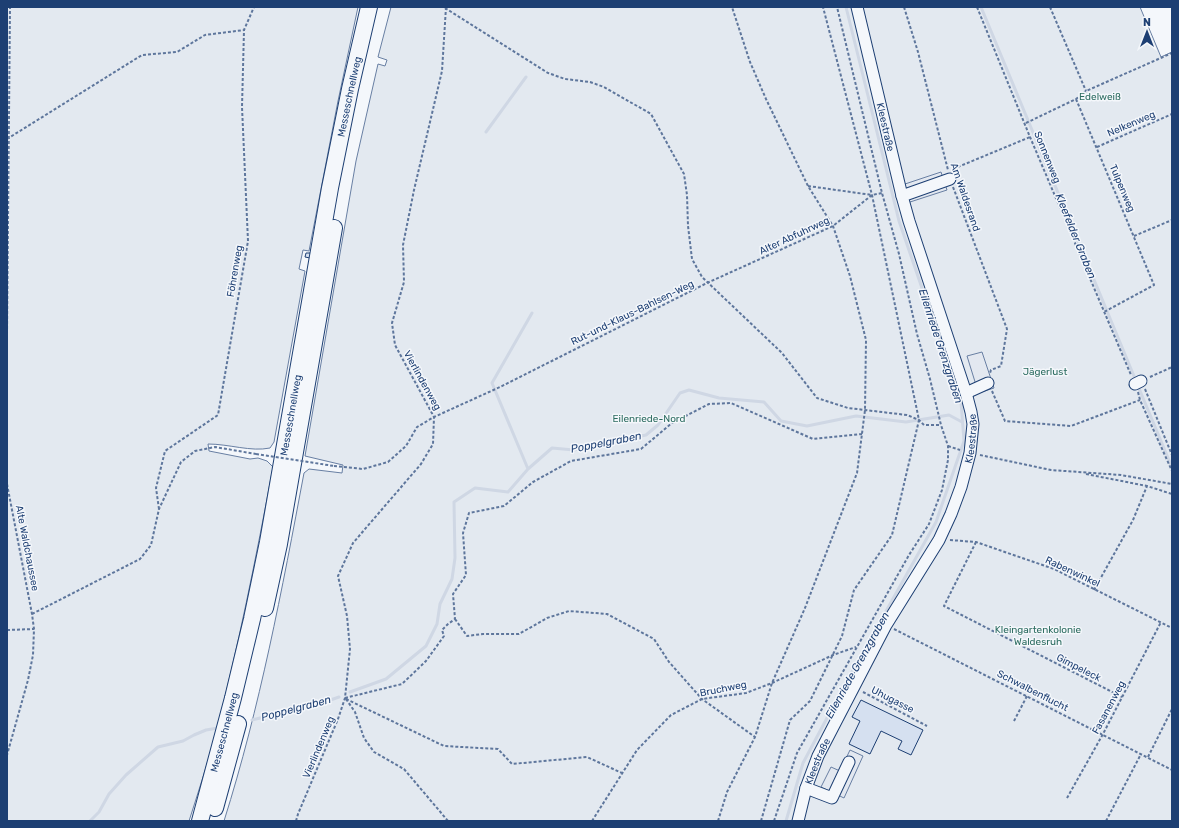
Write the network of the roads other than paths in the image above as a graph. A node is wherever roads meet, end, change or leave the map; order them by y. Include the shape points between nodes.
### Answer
1 (369, 7) edge
2 (380, 7) edge
3 (857, 7) edge
4 (949, 175) road end
5 (902, 196) junction
6 (988, 383) road end
7 (966, 393) junction
8 (850, 762) dead end
9 (806, 788) junction
10 (200, 821) edge
11 (211, 821) edge
12 (798, 821) edge

1 - 10 highway, Messeschnellweg via 330,188 254,611 234,698
2 - 11 highway, Messeschnellweg via 341,189 279,544 244,701
3 - 5 street, Kleestraße
4 - 5 street
5 - 7 street, Kleestraße
6 - 7 street
7 - 9 street, Kleestraße via 973,424 970,453 961,487 938,540 886,625 853,687 818,756
8 - 9 street via 832,798
9 - 12 street, Kleestraße

